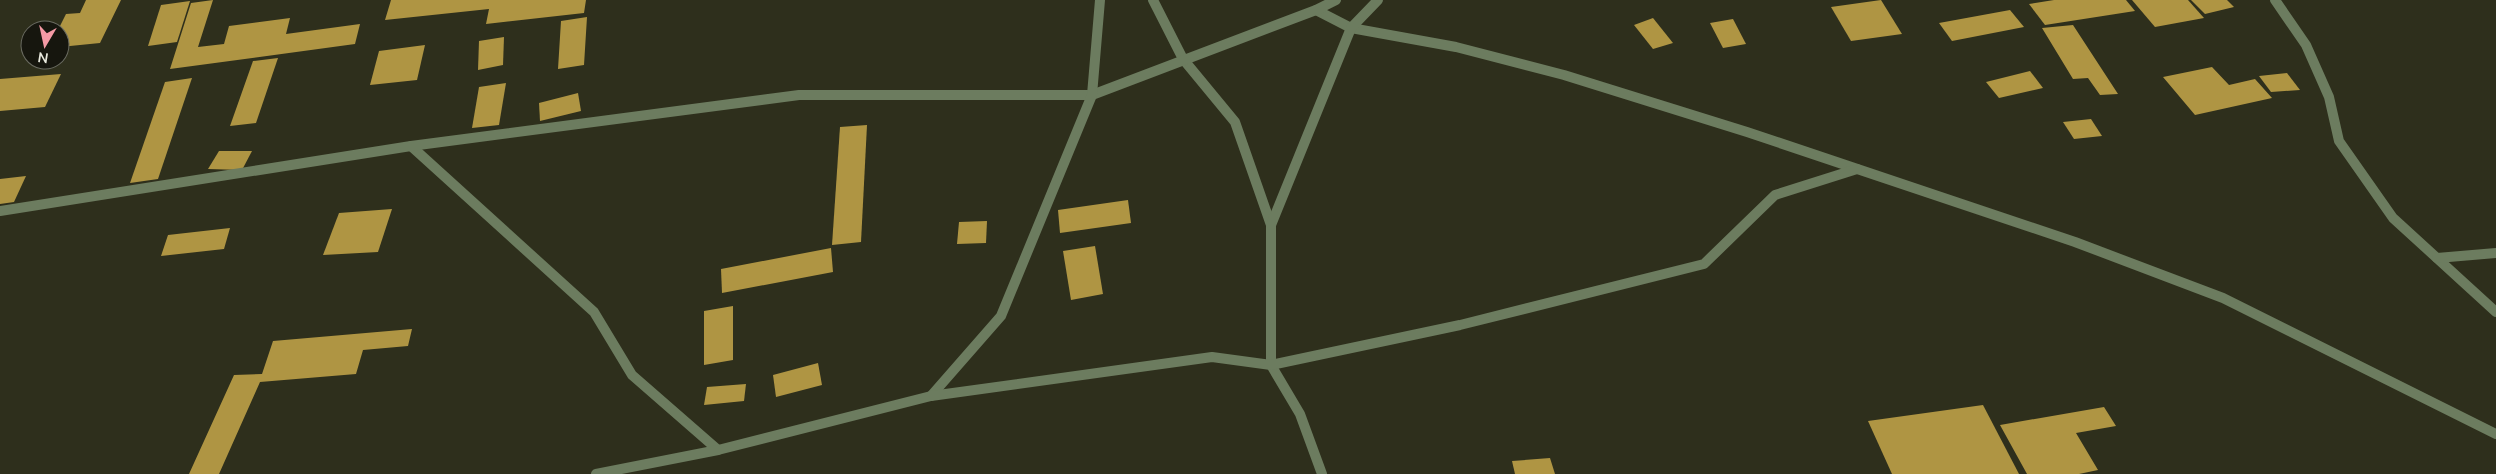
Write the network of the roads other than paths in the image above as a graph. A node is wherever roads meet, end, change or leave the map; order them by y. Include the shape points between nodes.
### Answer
1 (1100, 0) edge
2 (1154, 0) edge
3 (1336, 0) edge
4 (1378, 0) edge
5 (2276, 0) edge
6 (1316, 10) junction
7 (1352, 28) junction
8 (1183, 59) junction
9 (1092, 96) junction
10 (412, 146) junction
11 (1857, 169) junction
12 (0, 212) edge
13 (1271, 225) junction
14 (2496, 253) edge
15 (2437, 258) junction
16 (2496, 312) edge
17 (1270, 365) junction
18 (931, 396) junction
19 (2496, 434) edge
20 (718, 450) junction
21 (596, 474) edge
22 (1322, 474) edge

1 - 9 street
2 - 8 street
3 - 6 street
4 - 7 street
5 - 15 street via 2310,53 2329,97 2339,140 2393,218
6 - 7 street
6 - 8 street
7 - 11 street via 1456,48 1564,75
7 - 13 street
8 - 9 street
8 - 13 street via 1235,122
9 - 10 street via 799,95
9 - 18 street via 1001,316
10 - 12 street
10 - 20 street via 594,312 632,375
11 - 17 street via 1775,195 1704,264 1460,325
11 - 19 street via 2075,242 2222,298
13 - 17 street
14 - 15 street
15 - 16 street
17 - 18 street via 1212,357
17 - 22 street via 1300,414
18 - 20 street
20 - 21 street

